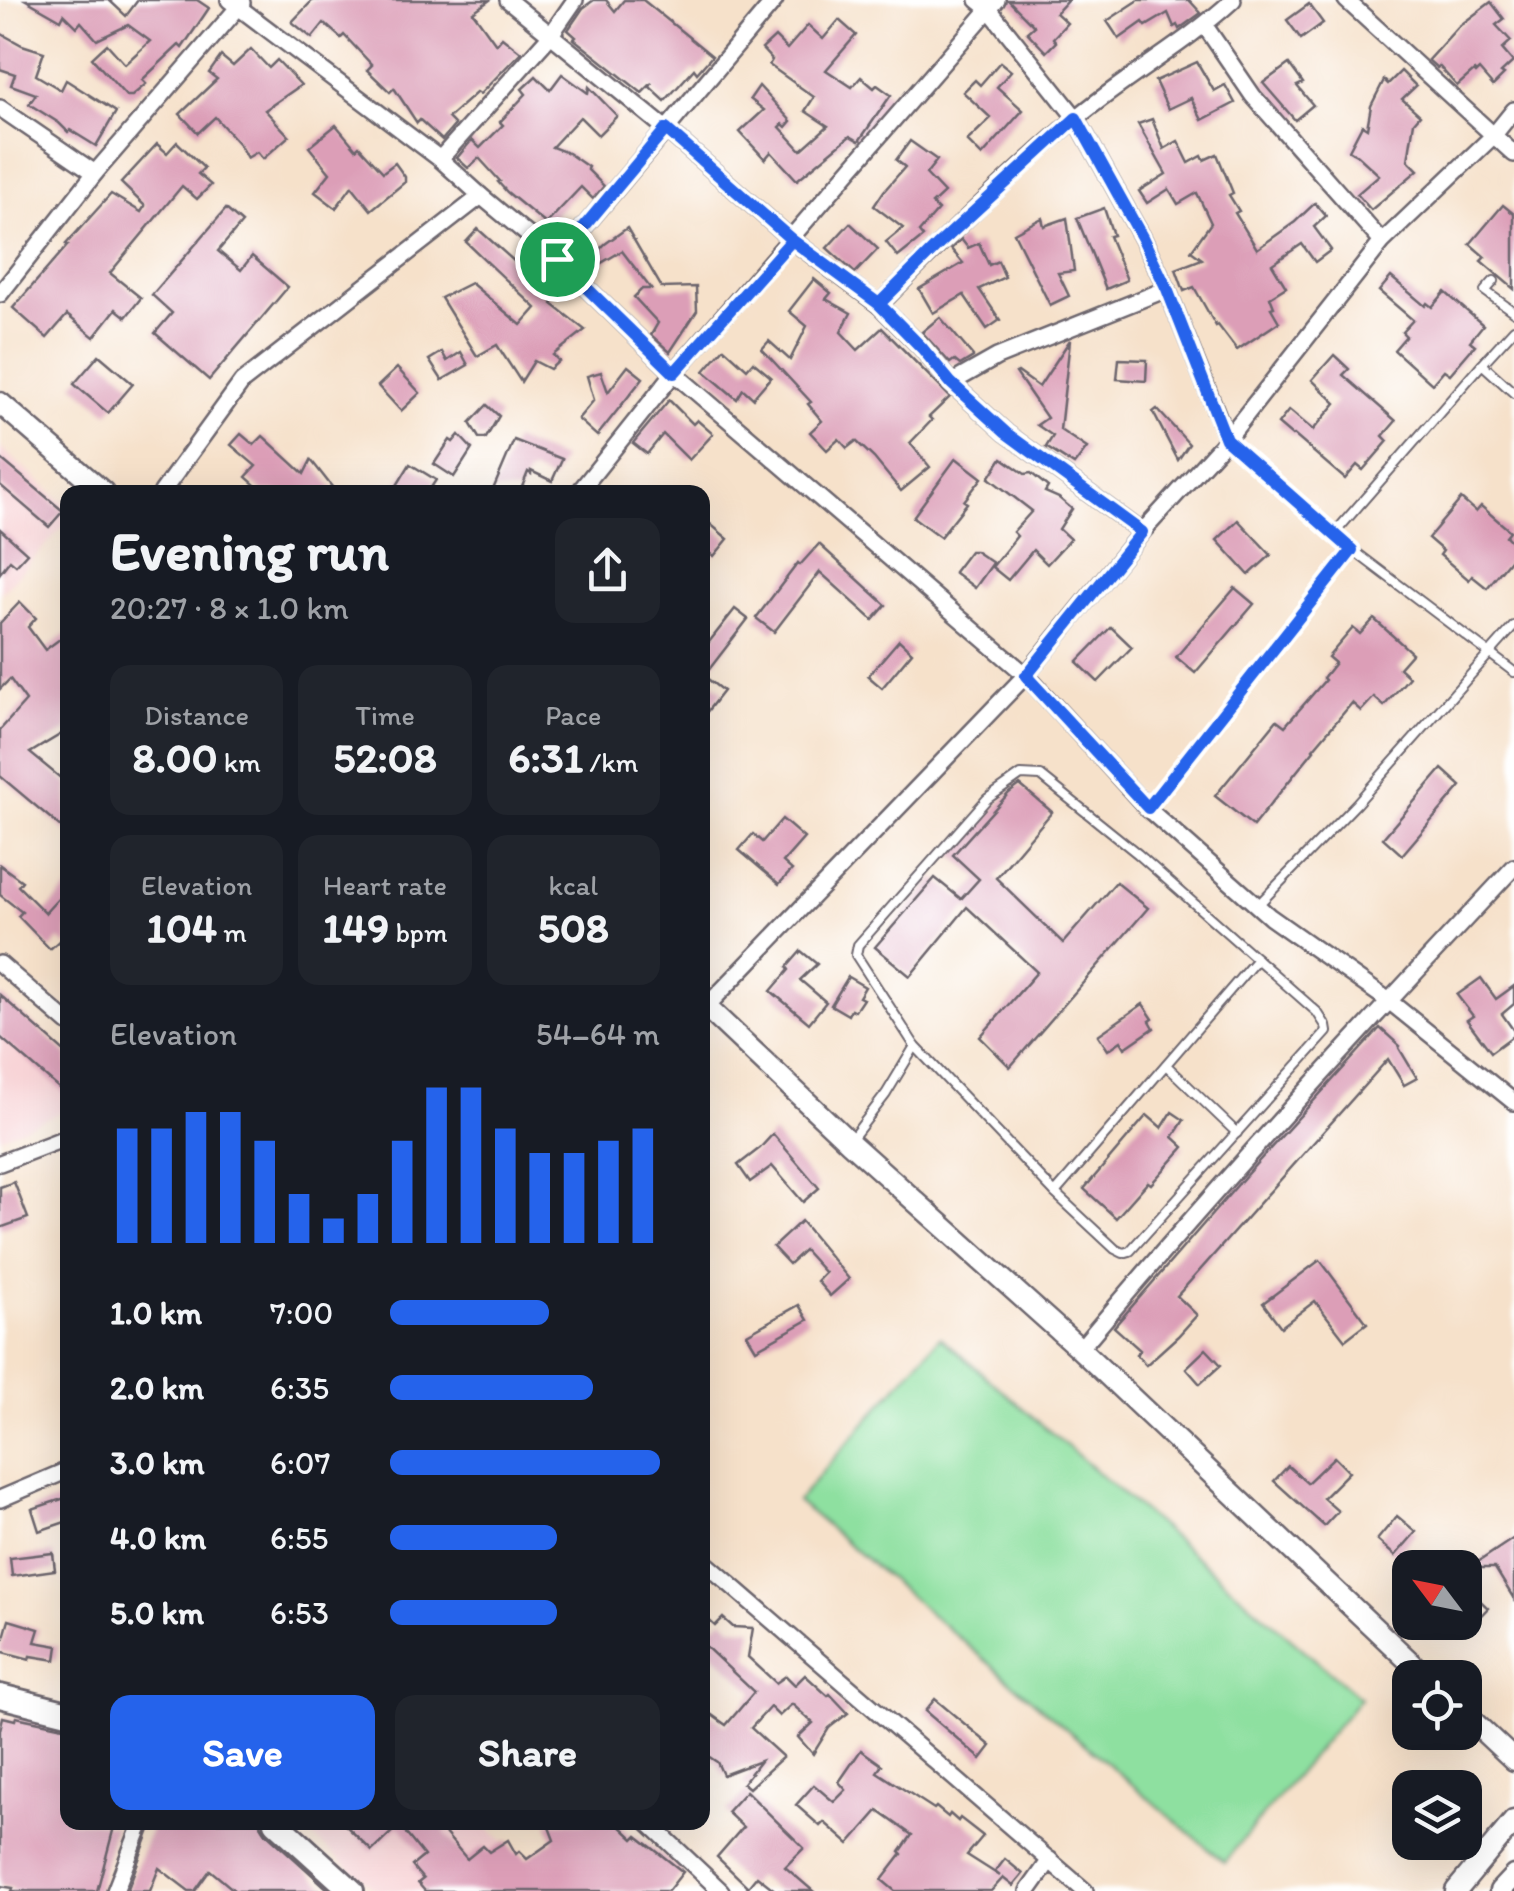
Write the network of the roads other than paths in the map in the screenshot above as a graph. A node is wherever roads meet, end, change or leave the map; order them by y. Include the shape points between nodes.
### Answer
1 (508, 0) edge
2 (574, 0) edge
3 (775, 0) edge
4 (1233, 0) edge
5 (1346, 0) edge
6 (237, 2) edge
7 (988, 3) edge
8 (1205, 26) junction
9 (550, 36) junction
10 (0, 108) edge
11 (1514, 110) edge
12 (1076, 118) junction
13 (666, 129) junction
14 (1493, 136) junction
15 (1514, 154) edge
16 (440, 158) junction
17 (94, 173) junction
18 (480, 196) junction
19 (792, 240) junction
20 (1382, 242) junction
21 (557, 259) junction
22 (1494, 282) dead end
23 (1167, 289) junction
24 (0, 294) edge
25 (879, 304) junction
26 (1514, 312) edge
27 (1514, 329) edge
28 (1482, 364) junction
29 (674, 373) junction
30 (951, 383) junction
31 (1514, 392) edge
32 (0, 403) edge
33 (1226, 439) junction
34 (95, 485) edge
35 (167, 485) edge
36 (584, 485) edge
37 (1142, 532) junction
38 (1333, 535) junction
39 (1352, 550) junction
40 (1514, 626) edge
41 (1489, 654) junction
42 (1512, 668) edge
43 (1026, 676) junction
44 (1148, 808) junction
45 (1514, 867) edge
46 (1257, 906) junction
47 (1257, 959) junction
48 (0, 964) edge
49 (710, 1001) edge
50 (1389, 1001) junction
51 (710, 1013) edge
52 (60, 1016) edge
53 (915, 1046) junction
54 (1166, 1066) junction
55 (1512, 1097) edge
56 (1236, 1133) junction
57 (60, 1140) edge
58 (849, 1142) junction
59 (0, 1164) edge
60 (1055, 1193) junction
61 (1080, 1349) junction
62 (60, 1473) edge
63 (0, 1499) edge
64 (710, 1567) edge
65 (1408, 1660) edge
66 (0, 1696) edge
67 (60, 1711) edge
68 (1482, 1730) edge
69 (1514, 1760) edge
70 (1514, 1821) edge
71 (139, 1830) edge
72 (287, 1830) edge
73 (656, 1830) edge
74 (1050, 1860) junction
75 (1514, 1876) edge
76 (709, 1887) edge
77 (115, 1891) edge
78 (352, 1891) edge
79 (1028, 1891) edge
80 (1085, 1891) edge
81 (1456, 1891) edge
82 (1500, 1891) edge

1 - 9 street
2 - 9 street
3 - 13 street
4 - 8 street
5 - 14 street
6 - 16 street
6 - 17 street
7 - 12 street
7 - 19 street
8 - 12 street
8 - 20 street via 1253,96
9 - 13 street
9 - 16 street
10 - 17 street
11 - 14 street
12 - 23 street
12 - 25 street
13 - 19 street
13 - 21 street
14 - 15 street
14 - 20 street
16 - 18 street
17 - 24 street
18 - 21 street
18 - 35 street via 242,382
19 - 25 street
19 - 29 street
20 - 33 street
21 - 29 street
22 - 26 lane via 1485,291
23 - 30 street via 997,357
23 - 33 street
25 - 30 street
27 - 28 lane
28 - 31 lane
28 - 38 lane
29 - 36 street
29 - 43 street
30 - 37 street via 1006,433
32 - 34 street
33 - 37 street
33 - 38 lane
37 - 43 street
38 - 39 lane
39 - 41 lane
39 - 44 lane
40 - 41 lane
41 - 42 lane
41 - 46 lane
43 - 44 street
43 - 49 street
44 - 46 street
45 - 50 street
46 - 50 street
47 - 53 lane via 1041,776 1022,775 987,800 858,945 856,955
47 - 54 lane
47 - 56 lane via 1317,1012 1327,1032
48 - 52 street
50 - 55 street
50 - 61 street
51 - 58 street
53 - 58 lane
53 - 60 lane
54 - 56 lane
54 - 60 lane
56 - 60 lane via 1130,1251 1114,1249
57 - 59 street
58 - 61 street
61 - 65 street
62 - 63 street
64 - 74 street
66 - 67 main road
68 - 69 street
70 - 81 street
71 - 77 street
72 - 78 main road
73 - 76 street
74 - 79 street
74 - 80 street
75 - 82 street

